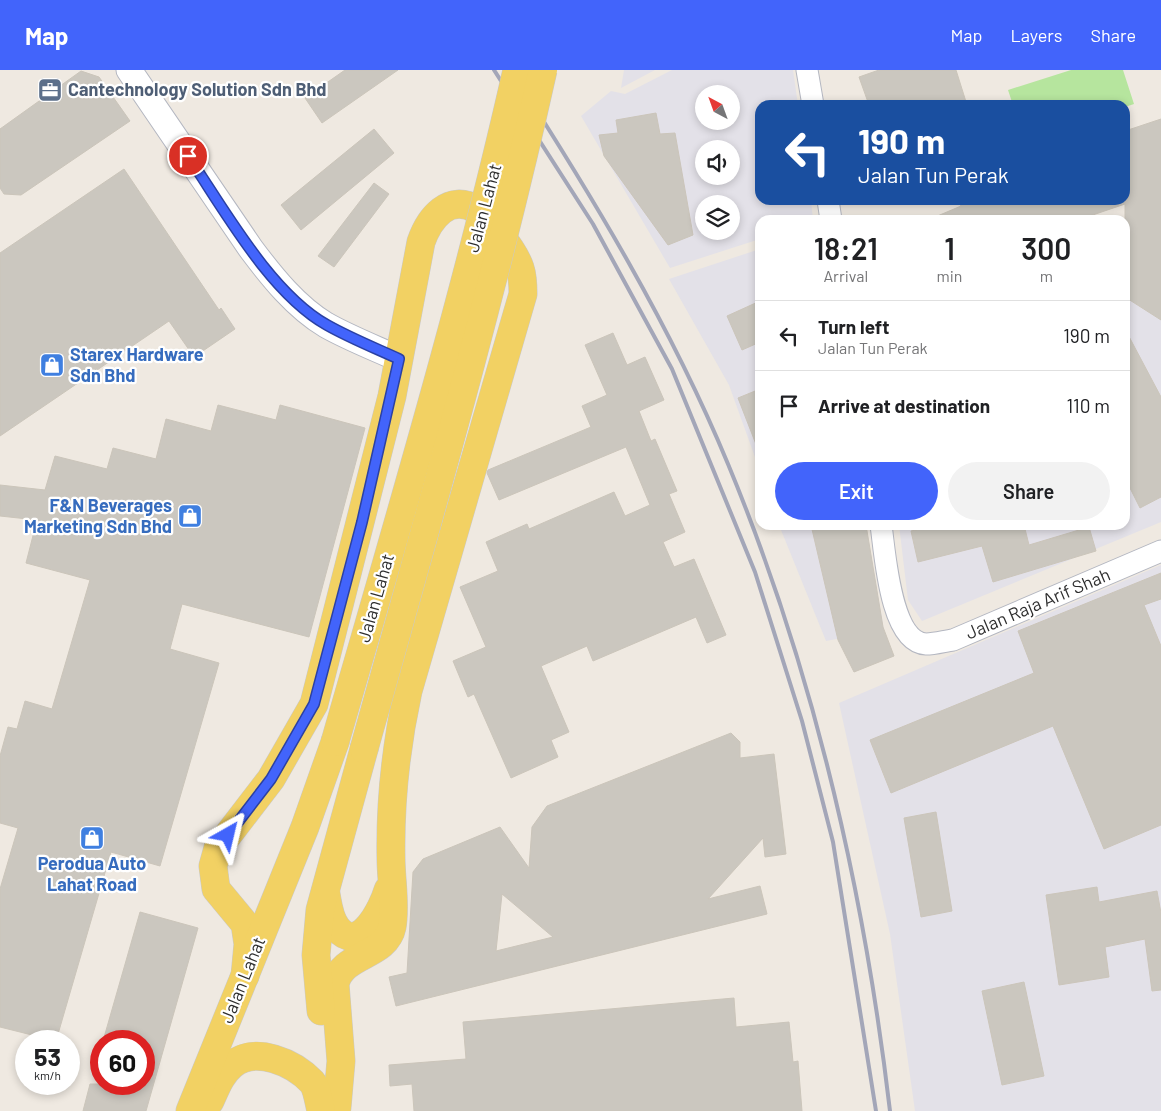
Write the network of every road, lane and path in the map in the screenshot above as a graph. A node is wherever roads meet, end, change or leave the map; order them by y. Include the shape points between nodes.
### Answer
1 (130, 70) edge
2 (517, 70) edge
3 (543, 70) edge
4 (807, 70) edge
5 (812, 100) edge
6 (399, 359) junction
7 (882, 530) edge
8 (1161, 551) edge
9 (213, 866) junction
10 (392, 878) junction
11 (281, 887) junction
12 (325, 890) junction
13 (245, 976) junction
14 (332, 1110) edge
15 (190, 1111) edge
16 (205, 1111) edge

1 - 6 main road via 251,249 296,302 326,325
2 - 11 main road, Jalan Lahat, bridge via 495,170 449,340 335,742
3 - 12 main road, Jalan Lahat, bridge via 480,328
4 - 5 street
6 - 9 main road via 362,522 314,704 271,779 218,848
6 - 10 main road via 426,229 431,220 449,206 478,210 515,258 523,277 523,294 404,708 393,786
7 - 8 street, Jalan Raja Arif Shah via 894,605 904,628 912,638 925,644 953,640
9 - 11 main road via 228,888 245,899 258,900
9 - 13 main road via 216,889 245,924 248,944
10 - 12 main road via 377,918 356,935 345,934 336,927
10 - 14 main road via 392,926 389,934 381,945 350,962 335,984 340,1061
11 - 13 main road, Jalan Lahat
12 - 14 main road, Jalan Lahat via 316,955
13 - 15 main road, Jalan Lahat
14 - 16 main road via 313,1083 288,1064 269,1057 250,1056 233,1063 221,1077

